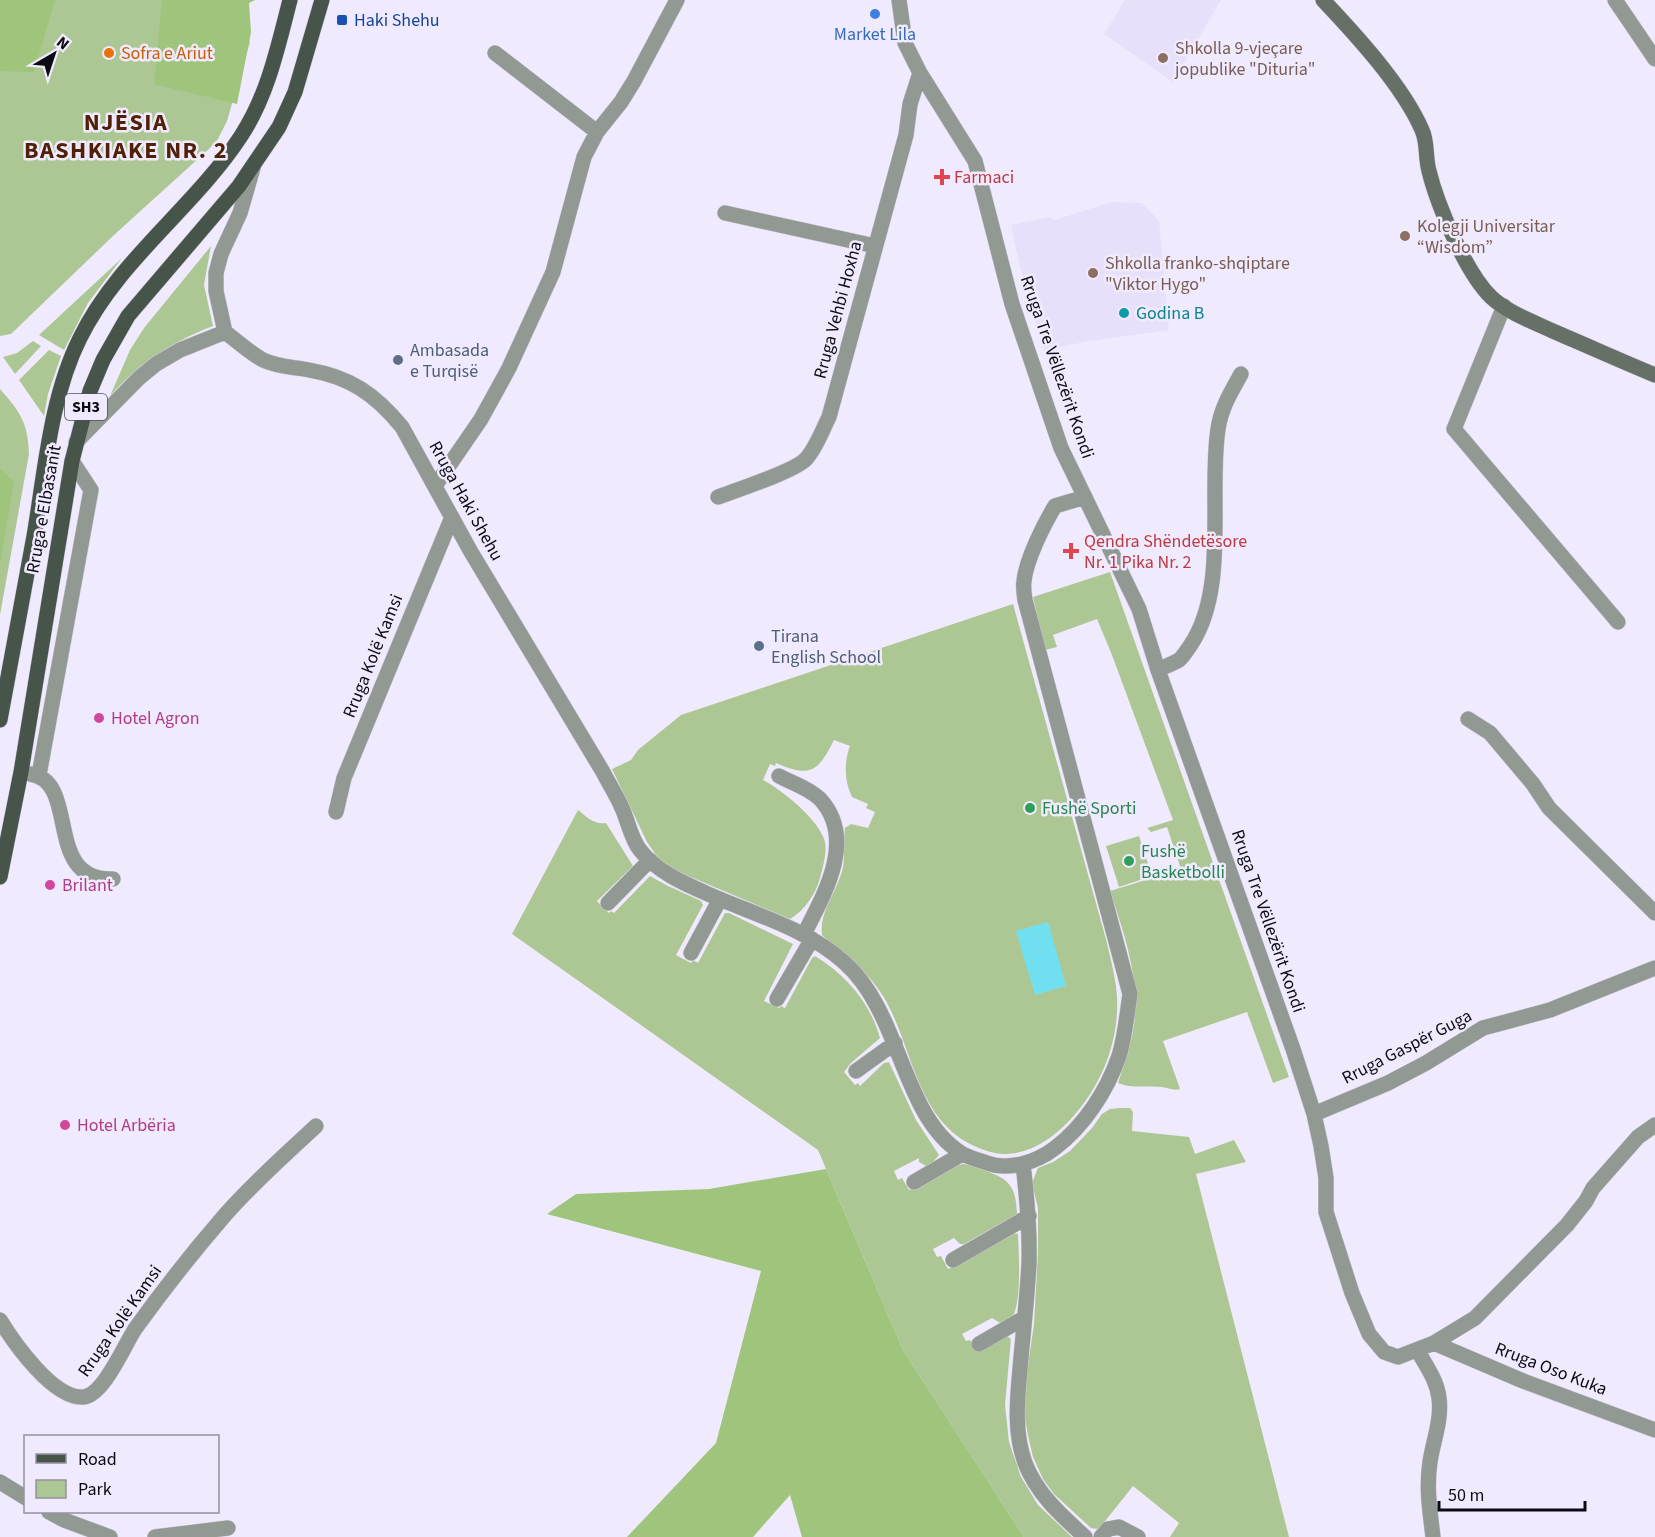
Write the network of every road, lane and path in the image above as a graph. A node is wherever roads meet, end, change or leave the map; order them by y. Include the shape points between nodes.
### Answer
1 (290, 0) edge
2 (322, 0) edge
3 (677, 0) edge
4 (899, 0) edge
5 (1323, 0) edge
6 (1615, 0) edge
7 (495, 54) dead end
8 (1655, 59) edge
9 (920, 73) junction
10 (597, 132) junction
11 (253, 168) junction
12 (725, 213) dead end
13 (875, 246) junction
14 (1504, 306) junction
15 (225, 332) junction
16 (1241, 374) dead end
17 (1655, 375) edge
18 (76, 442) junction
19 (72, 461) junction
20 (435, 486) junction
21 (1084, 496) junction
22 (718, 498) dead end
23 (452, 517) junction
24 (1618, 622) dead end
25 (1158, 670) junction
26 (1468, 718) dead end
27 (0, 720) edge
28 (21, 772) junction
29 (39, 775) junction
30 (779, 776) dead end
31 (336, 812) dead end
32 (650, 860) junction
33 (0, 877) edge
34 (113, 879) dead end
35 (720, 899) junction
36 (608, 903) dead end
37 (1655, 913) edge
38 (808, 937) junction
39 (691, 953) dead end
40 (1655, 968) edge
41 (777, 999) dead end
42 (895, 1043) junction
43 (856, 1071) dead end
44 (1314, 1114) junction
45 (1655, 1125) edge
46 (316, 1126) dead end
47 (962, 1154) junction
48 (1023, 1164) junction
49 (914, 1182) dead end
50 (1029, 1216) junction
51 (953, 1260) dead end
52 (1024, 1318) junction
53 (0, 1320) edge
54 (1434, 1343) junction
55 (979, 1344) dead end
56 (1418, 1351) junction
57 (1655, 1430) edge
58 (0, 1482) edge
59 (24, 1497) edge
60 (51, 1513) edge
61 (228, 1528) dead end
62 (110, 1537) edge
63 (155, 1537) edge
64 (1085, 1537) edge
65 (1101, 1537) edge
66 (1138, 1537) edge
67 (1433, 1537) edge

1 - 27 main road, Rruga e Elbasanit / SH3 via 262,95 242,135 109,292 80,337 68,366 48,447
2 - 11 main road, Rruga e Elbasanit / SH3 via 295,92
3 - 10 street via 634,81
4 - 9 street, Rruga Tre Vëllezërit Kondi via 905,43
5 - 14 street via 1409,106 1422,130 1430,176 1458,244 1483,288
6 - 8 street
7 - 10 street
9 - 13 street, Rruga Vehbi Hoxha
9 - 21 street, Rruga Tre Vëllezërit Kondi via 975,161 1012,304 1061,448
10 - 20 street via 584,157 553,272 531,322 481,419
11 - 15 street via 216,273
11 - 18 main road, Rruga e Elbasanit / SH3 via 128,316 98,371
12 - 13 street
13 - 22 street, Rruga Vehbi Hoxha via 829,417 817,442 805,460 793,468
14 - 17 street
14 - 24 street via 1454,429
15 - 18 street via 156,364
15 - 20 street, Rruga Haki Shehu via 264,360 342,378 371,394 402,427
16 - 25 street via 1225,402 1218,428 1214,543 1207,608 1197,635 1180,659
18 - 19 main road, Rruga e Elbasanit / SH3
19 - 28 main road, Rruga e Elbasanit / SH3
19 - 29 street via 92,490
20 - 23 street, Rruga Haki Shehu
21 - 25 street, Rruga Tre Vëllezërit Kondi via 1139,609
21 - 48 street via 1055,506 1023,581 1130,994 1120,1054 1112,1076 1070,1136 1051,1151
23 - 31 street, Rruga Kolë Kamsi via 345,778
23 - 32 street, Rruga Haki Shehu via 603,772 639,849
25 - 44 street, Rruga Tre Vëllezërit Kondi
26 - 37 street via 1490,733 1549,808
28 - 29 street
28 - 33 main road, Rruga e Elbasanit / SH3
29 - 34 street via 56,799 64,834 78,865 87,876
30 - 38 street via 821,800 835,831 837,851 832,872
32 - 35 street, Rruga Haki Shehu via 681,883
32 - 36 street
35 - 38 street, Rruga Haki Shehu
35 - 39 street
38 - 41 street
38 - 42 street, Rruga Haki Shehu via 833,952 857,974 878,1004
40 - 44 street, Rruga Gaspër Guga via 1550,1010 1484,1028 1389,1083
42 - 43 street
42 - 47 street, Rruga Haki Shehu via 915,1094 936,1131
44 - 56 street, Rruga Tre Vëllezërit Kondi via 1326,1178 1326,1212 1369,1334 1384,1352 1398,1357
45 - 54 street, Rruga Tre Vëllezërit Kondi via 1638,1137 1567,1225 1475,1318
46 - 53 street, Rruga Kolë Kamsi via 230,1210 164,1289 99,1389 86,1397 69,1395 61,1389 26,1355
47 - 48 street via 998,1167
47 - 49 street
48 - 50 street
50 - 51 street
50 - 52 street
52 - 55 street
52 - 64 street via 1017,1410 1019,1440 1036,1487
54 - 56 street, Rruga Tre Vëllezërit Kondi
54 - 57 street, Rruga Oso Kuka
56 - 67 street via 1436,1383 1439,1398 1427,1490
58 - 59 street
60 - 62 street
61 - 63 street
65 - 66 street via 1108,1529 1119,1527

